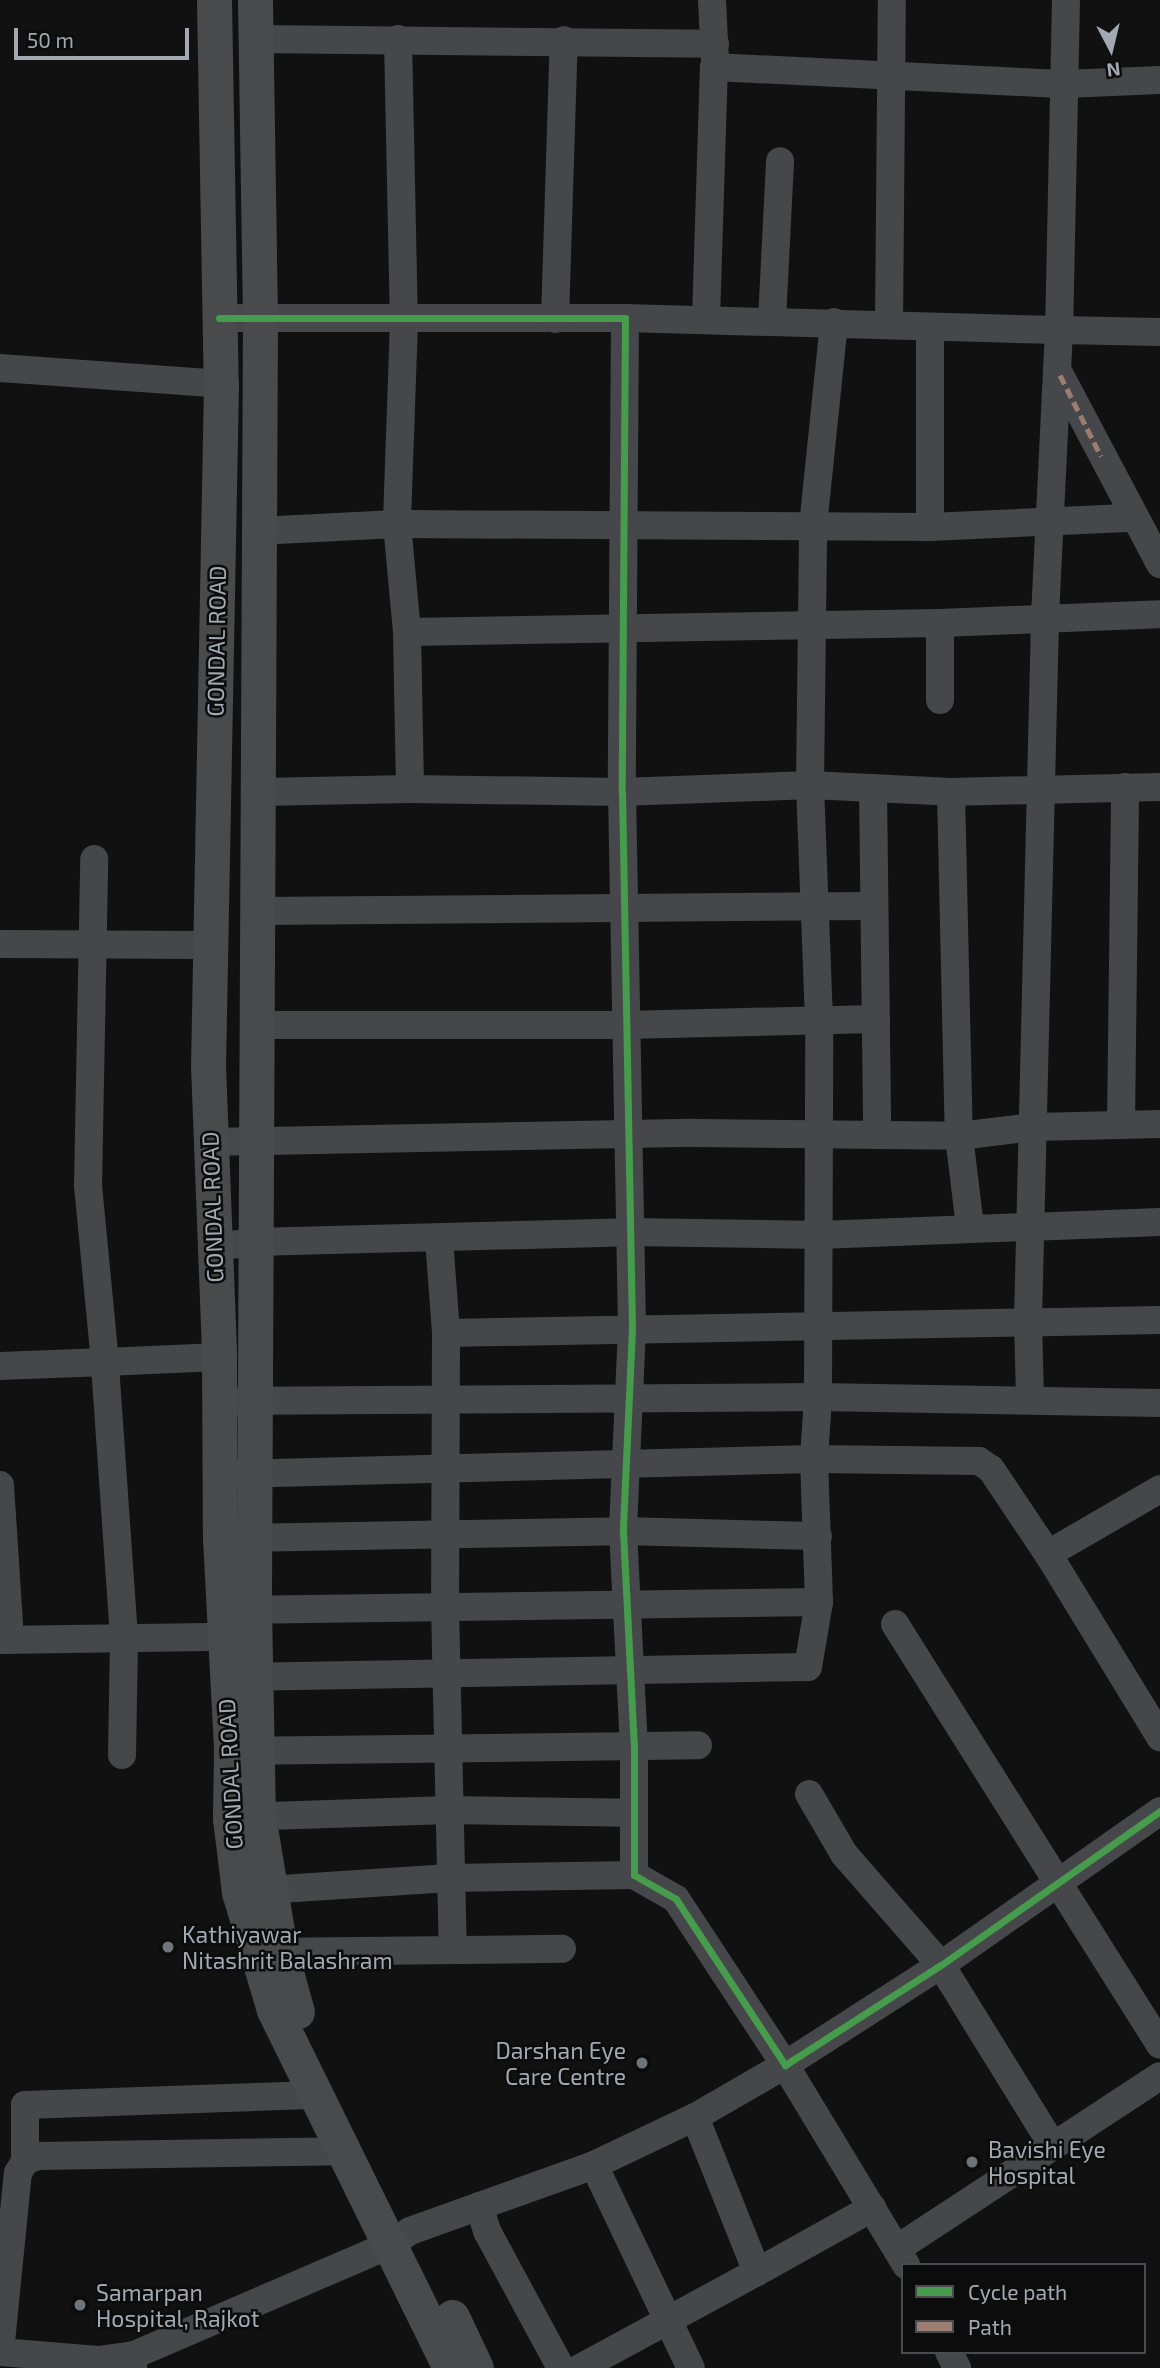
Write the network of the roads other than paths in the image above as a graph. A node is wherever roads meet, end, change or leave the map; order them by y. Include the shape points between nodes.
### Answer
1 (214, 0) edge
2 (255, 0) edge
3 (712, 0) edge
4 (892, 0) edge
5 (1066, 0) edge
6 (256, 39) junction
7 (398, 39) junction
8 (564, 40) junction
9 (715, 55) junction
10 (891, 74) junction
11 (1160, 80) edge
12 (1065, 84) junction
13 (780, 161) dead end
14 (219, 318) junction
15 (555, 318) junction
16 (625, 318) junction
17 (706, 319) junction
18 (260, 320) junction
19 (772, 320) junction
20 (404, 321) junction
21 (834, 322) junction
22 (889, 325) junction
23 (930, 328) junction
24 (1059, 330) junction
25 (1160, 332) edge
26 (0, 368) edge
27 (1060, 375) junction
28 (221, 384) junction
29 (1132, 518) junction
30 (1051, 522) junction
31 (397, 524) junction
32 (813, 526) junction
33 (621, 527) junction
34 (930, 527) junction
35 (257, 531) junction
36 (1160, 564) edge
37 (1160, 614) edge
38 (1045, 620) junction
39 (940, 623) junction
40 (812, 626) junction
41 (625, 627) junction
42 (407, 632) junction
43 (940, 700) dead end
44 (810, 785) junction
45 (1160, 787) edge
46 (873, 788) junction
47 (1125, 788) junction
48 (410, 789) junction
49 (1042, 789) junction
50 (260, 792) junction
51 (622, 792) junction
52 (951, 792) junction
53 (94, 859) dead end
54 (811, 904) junction
55 (874, 906) junction
56 (258, 911) junction
57 (623, 911) junction
58 (0, 944) edge
59 (93, 944) junction
60 (208, 944) junction
61 (876, 1019) junction
62 (819, 1020) junction
63 (259, 1025) junction
64 (626, 1025) junction
65 (1160, 1124) edge
66 (1121, 1125) junction
67 (1035, 1127) junction
68 (817, 1134) junction
69 (877, 1135) junction
70 (959, 1136) junction
71 (629, 1137) junction
72 (257, 1140) junction
73 (209, 1142) junction
74 (1160, 1222) edge
75 (1030, 1226) junction
76 (970, 1227) junction
77 (629, 1233) junction
78 (818, 1235) junction
79 (439, 1239) junction
80 (255, 1242) junction
81 (212, 1247) junction
82 (1160, 1320) edge
83 (1028, 1321) junction
84 (816, 1324) junction
85 (632, 1329) junction
86 (446, 1333) junction
87 (219, 1357) junction
88 (105, 1362) junction
89 (0, 1366) edge
90 (818, 1397) junction
91 (256, 1400) junction
92 (628, 1400) junction
93 (1030, 1400) junction
94 (220, 1401) junction
95 (448, 1401) junction
96 (1160, 1403) edge
97 (814, 1459) junction
98 (624, 1468) junction
99 (445, 1471) junction
100 (255, 1473) junction
101 (221, 1475) junction
102 (0, 1485) edge
103 (1160, 1489) edge
104 (623, 1531) junction
105 (446, 1536) junction
106 (818, 1536) junction
107 (237, 1538) junction
108 (1048, 1554) junction
109 (626, 1602) junction
110 (819, 1602) junction
111 (445, 1606) junction
112 (235, 1619) junction
113 (895, 1624) dead end
114 (124, 1637) junction
115 (5, 1640) edge
116 (628, 1672) junction
117 (241, 1676) junction
118 (447, 1676) junction
119 (1160, 1737) edge
120 (634, 1745) junction
121 (698, 1745) dead end
122 (449, 1747) junction
123 (244, 1750) junction
124 (122, 1755) dead end
125 (809, 1794) dead end
126 (449, 1810) junction
127 (1160, 1811) edge
128 (631, 1813) junction
129 (244, 1816) junction
130 (634, 1875) junction
131 (450, 1878) junction
132 (1054, 1881) junction
133 (254, 1890) junction
134 (453, 1949) junction
135 (562, 1949) dead end
136 (267, 1951) junction
137 (941, 1965) junction
138 (1160, 2043) edge
139 (785, 2065) junction
140 (1160, 2077) edge
141 (315, 2095) junction
142 (695, 2117) junction
143 (1053, 2146) junction
144 (344, 2151) junction
145 (25, 2161) junction
146 (594, 2165) junction
147 (479, 2206) junction
148 (872, 2208) junction
149 (401, 2237) junction
150 (902, 2256) edge
151 (757, 2272) junction
152 (666, 2322) junction
153 (0, 2352) edge
154 (0, 2358) edge
155 (133, 2362) edge
156 (450, 2368) edge
157 (477, 2368) edge
158 (561, 2368) edge
159 (580, 2368) edge
160 (691, 2368) edge

1 - 14 main road, GONDAL ROAD
2 - 6 main road, GONDAL ROAD
3 - 9 street
4 - 10 street
5 - 12 street
6 - 7 street
6 - 18 main road, GONDAL ROAD
7 - 8 street
7 - 20 street
8 - 9 street
8 - 15 street
9 - 10 street
9 - 17 street
10 - 12 street
10 - 22 street
11 - 12 street
12 - 24 street
13 - 19 street
14 - 18 street
14 - 28 main road, GONDAL ROAD
15 - 16 street
15 - 20 street
16 - 17 street
16 - 33 street
17 - 19 street
18 - 20 street
18 - 35 main road, GONDAL ROAD
19 - 21 street
20 - 31 street
21 - 22 street
21 - 32 street
22 - 23 street
23 - 24 street
23 - 34 street
24 - 25 street
24 - 27 street
26 - 28 street
27 - 29 street
27 - 30 street
28 - 60 main road, GONDAL ROAD
29 - 30 street
29 - 36 street
30 - 34 street
30 - 38 street
31 - 33 street
31 - 35 street
31 - 42 street
32 - 33 street
32 - 34 street
32 - 40 street
33 - 41 street
35 - 50 main road, GONDAL ROAD
37 - 38 street
38 - 39 street
38 - 49 street
39 - 40 street
39 - 43 street
40 - 41 street
40 - 44 street
41 - 42 street
41 - 51 street
42 - 48 street
44 - 46 street
44 - 51 street
44 - 54 street
45 - 47 street
46 - 52 street
46 - 55 street
47 - 49 street
47 - 66 street
48 - 50 street
48 - 51 street
49 - 52 street
49 - 67 street
50 - 56 main road, GONDAL ROAD
51 - 57 street
52 - 70 street
53 - 59 street
54 - 55 street
54 - 57 street
54 - 62 street
55 - 61 street
56 - 57 street
56 - 63 main road, GONDAL ROAD
57 - 64 street
58 - 59 street
59 - 60 street
59 - 88 street via 88,1185
60 - 73 main road, GONDAL ROAD
61 - 62 street
61 - 69 street
62 - 64 street
62 - 68 street
63 - 64 street
63 - 72 main road, GONDAL ROAD
64 - 71 street
65 - 66 street
66 - 67 street
67 - 70 street
67 - 75 street
68 - 69 street
68 - 71 street
68 - 78 street
69 - 70 street
70 - 76 street
71 - 72 street
71 - 77 street
72 - 73 street
72 - 80 main road, GONDAL ROAD
73 - 81 main road, GONDAL ROAD
74 - 75 street
75 - 76 street
75 - 83 street
76 - 78 street
77 - 78 street
77 - 79 street
77 - 85 street
78 - 84 street
79 - 80 street
79 - 86 street
80 - 81 street
80 - 91 main road, GONDAL ROAD
81 - 87 main road, GONDAL ROAD
82 - 83 street
83 - 84 street
83 - 93 street
84 - 85 street
84 - 90 street
85 - 86 street
85 - 92 street
86 - 95 street
87 - 88 street
87 - 94 main road, GONDAL ROAD
88 - 89 street
88 - 114 street
90 - 92 street
90 - 93 street
90 - 97 street
91 - 94 street
91 - 95 street
91 - 100 main road, GONDAL ROAD
92 - 95 street
92 - 98 street
93 - 96 street
94 - 101 main road, GONDAL ROAD
95 - 99 street
97 - 98 street
97 - 106 street
97 - 108 street via 979,1461
98 - 99 street
98 - 104 street
99 - 100 street
99 - 105 street
100 - 101 street
100 - 107 main road, GONDAL ROAD
101 - 107 main road, GONDAL ROAD
102 - 115 street
103 - 108 street
104 - 105 street
104 - 106 street
104 - 109 street
105 - 107 street
105 - 111 street
106 - 110 street
107 - 112 main road, GONDAL ROAD
108 - 119 street
109 - 110 street
109 - 111 street
109 - 116 street
110 - 116 street via 808,1667
111 - 112 street
111 - 118 street
112 - 114 street
112 - 117 main road, GONDAL ROAD
113 - 132 street
114 - 115 street
114 - 124 street
116 - 118 street
116 - 120 street
117 - 118 street
117 - 123 main road, GONDAL ROAD
118 - 122 street
120 - 121 street
120 - 122 street
120 - 128 street
122 - 123 street
122 - 126 street
123 - 129 main road, GONDAL ROAD
125 - 137 street via 844,1854
126 - 128 street
126 - 129 street
126 - 131 street
127 - 132 street
128 - 130 street
129 - 133 main road, GONDAL ROAD
130 - 131 street
130 - 139 street via 676,1899
131 - 133 street
131 - 134 street
132 - 137 street
132 - 138 street
133 - 136 main road, GONDAL ROAD
134 - 135 street
134 - 136 street
136 - 141 main road, GONDAL ROAD via 283,2034
136 - 149 main road, GONDAL ROAD
137 - 139 street
137 - 143 street
139 - 142 street
139 - 148 street
140 - 143 street
141 - 144 main road, GONDAL ROAD
141 - 145 street via 25,2105
142 - 146 street
142 - 151 street
143 - 150 street
144 - 145 street via 38,2156
144 - 149 main road, GONDAL ROAD
145 - 153 street via 18,2173
146 - 147 street
146 - 152 street
147 - 149 street
147 - 158 street via 488,2233
148 - 150 street
148 - 151 street
149 - 155 street
149 - 156 main road, GONDAL ROAD
149 - 157 main road, GONDAL ROAD
151 - 152 street
152 - 159 street
152 - 160 street
153 - 154 street
153 - 155 street

